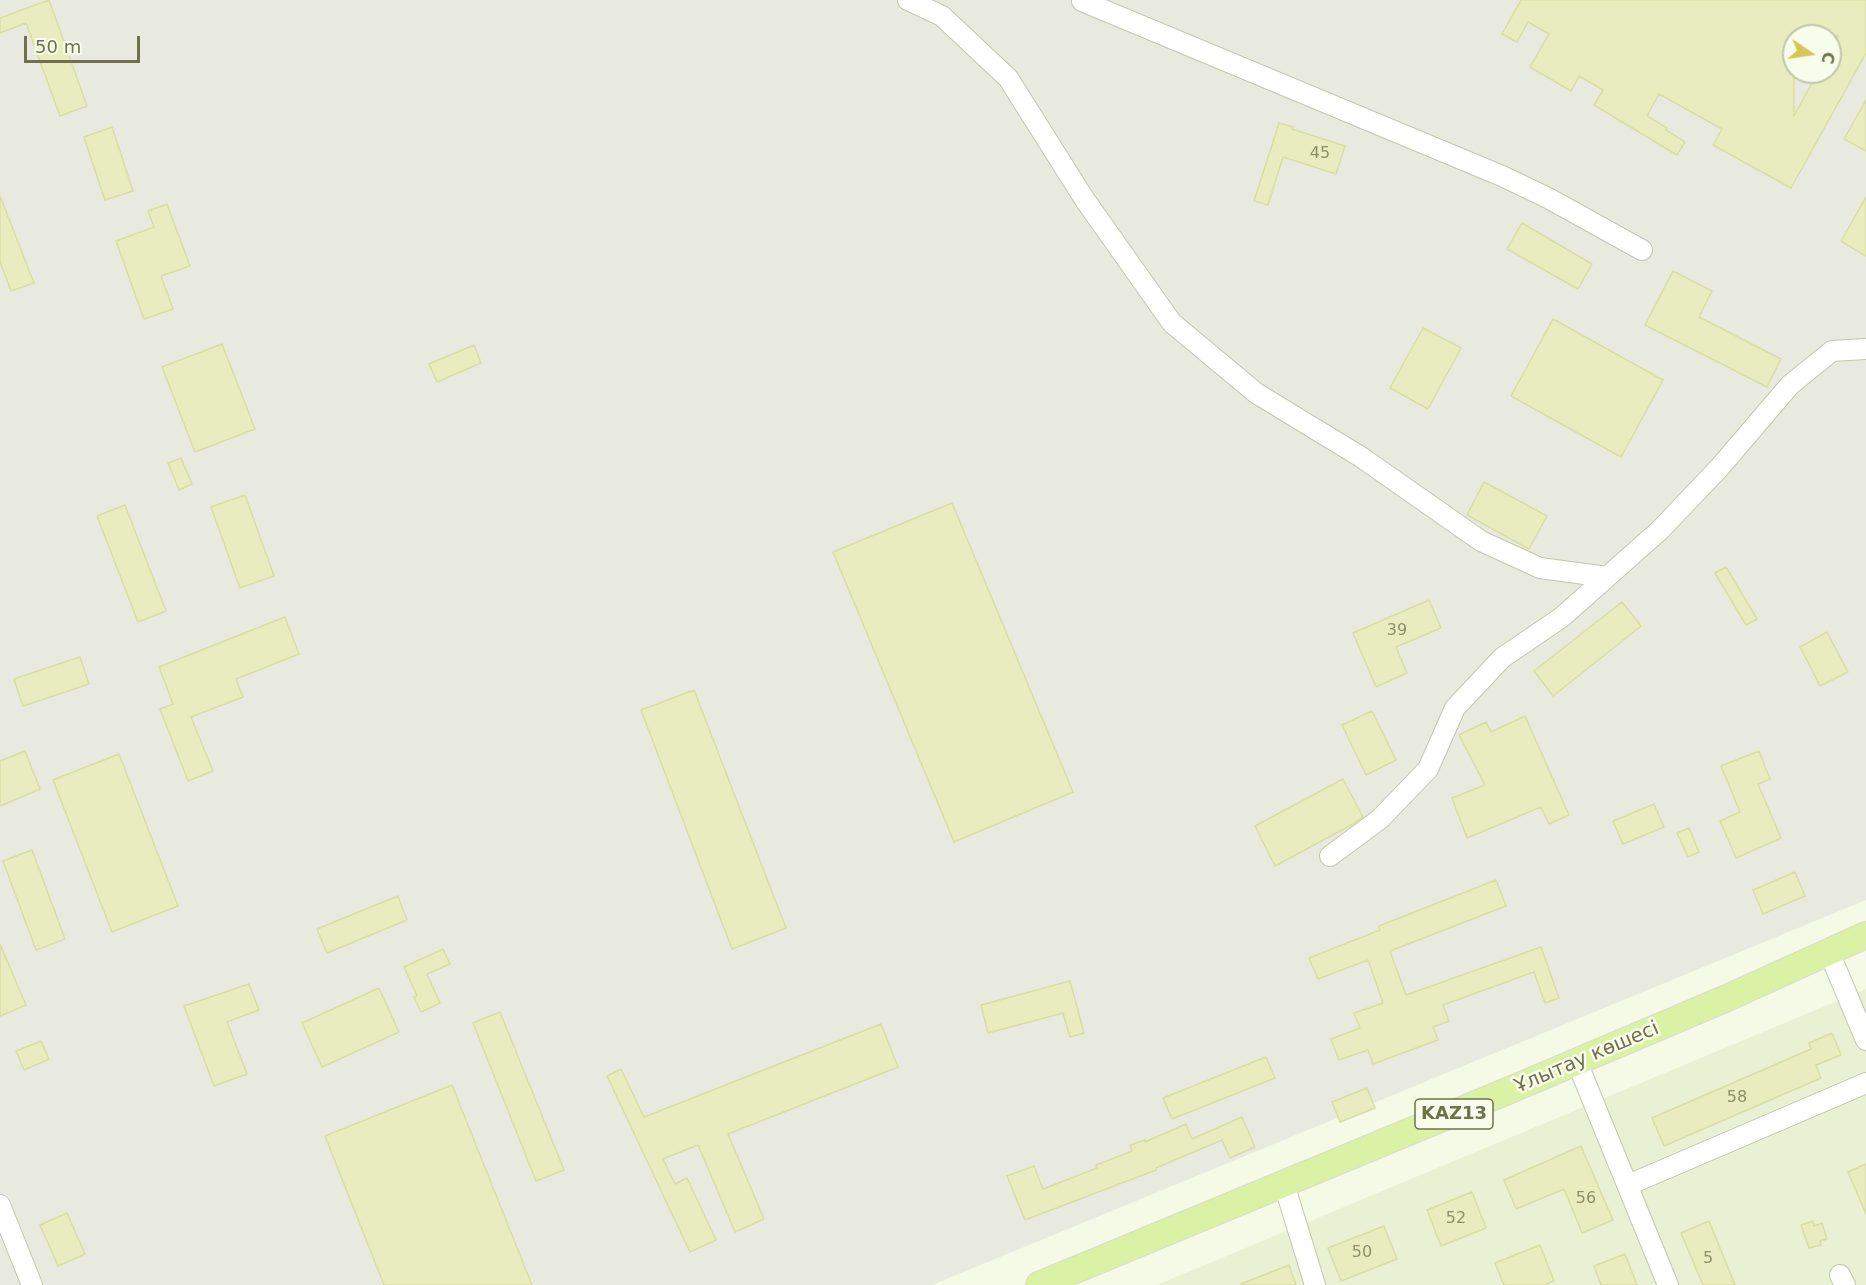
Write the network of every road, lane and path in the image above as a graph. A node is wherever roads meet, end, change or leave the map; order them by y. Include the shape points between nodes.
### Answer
1 (908, 0) edge
2 (1082, 0) edge
3 (1642, 250) dead end
4 (1866, 349) edge
5 (1606, 577) junction
6 (1330, 856) dead end
7 (1866, 935) edge
8 (1829, 952) junction
9 (1866, 1040) edge
10 (1576, 1062) junction
11 (1866, 1083) edge
12 (1284, 1184) junction
13 (1628, 1185) junction
14 (0, 1205) edge
15 (1082, 1277) edge
16 (32, 1285) edge
17 (1039, 1285) edge
18 (1315, 1285) edge
19 (1668, 1285) edge

1 - 5 street via 942,16 1008,78 1085,200 1172,323 1256,393 1361,457 1481,541 1540,568
2 - 3 street via 1502,176
4 - 5 street via 1832,351 1790,385 1713,475 1660,530
5 - 6 street via 1562,617 1502,657 1455,708 1428,770 1380,819
7 - 8 main road, Ұлытау көшесі / KAZ13
8 - 9 street
8 - 10 main road, Ұлытау көшесі / KAZ13
10 - 12 main road, Ұлытау көшесі / KAZ13
10 - 13 street
11 - 13 street
12 - 15 main road, Ұлытау көшесі / KAZ13
12 - 18 street
13 - 19 street
14 - 16 street
15 - 17 main road, Ұлытау көшесі / KAZ13

